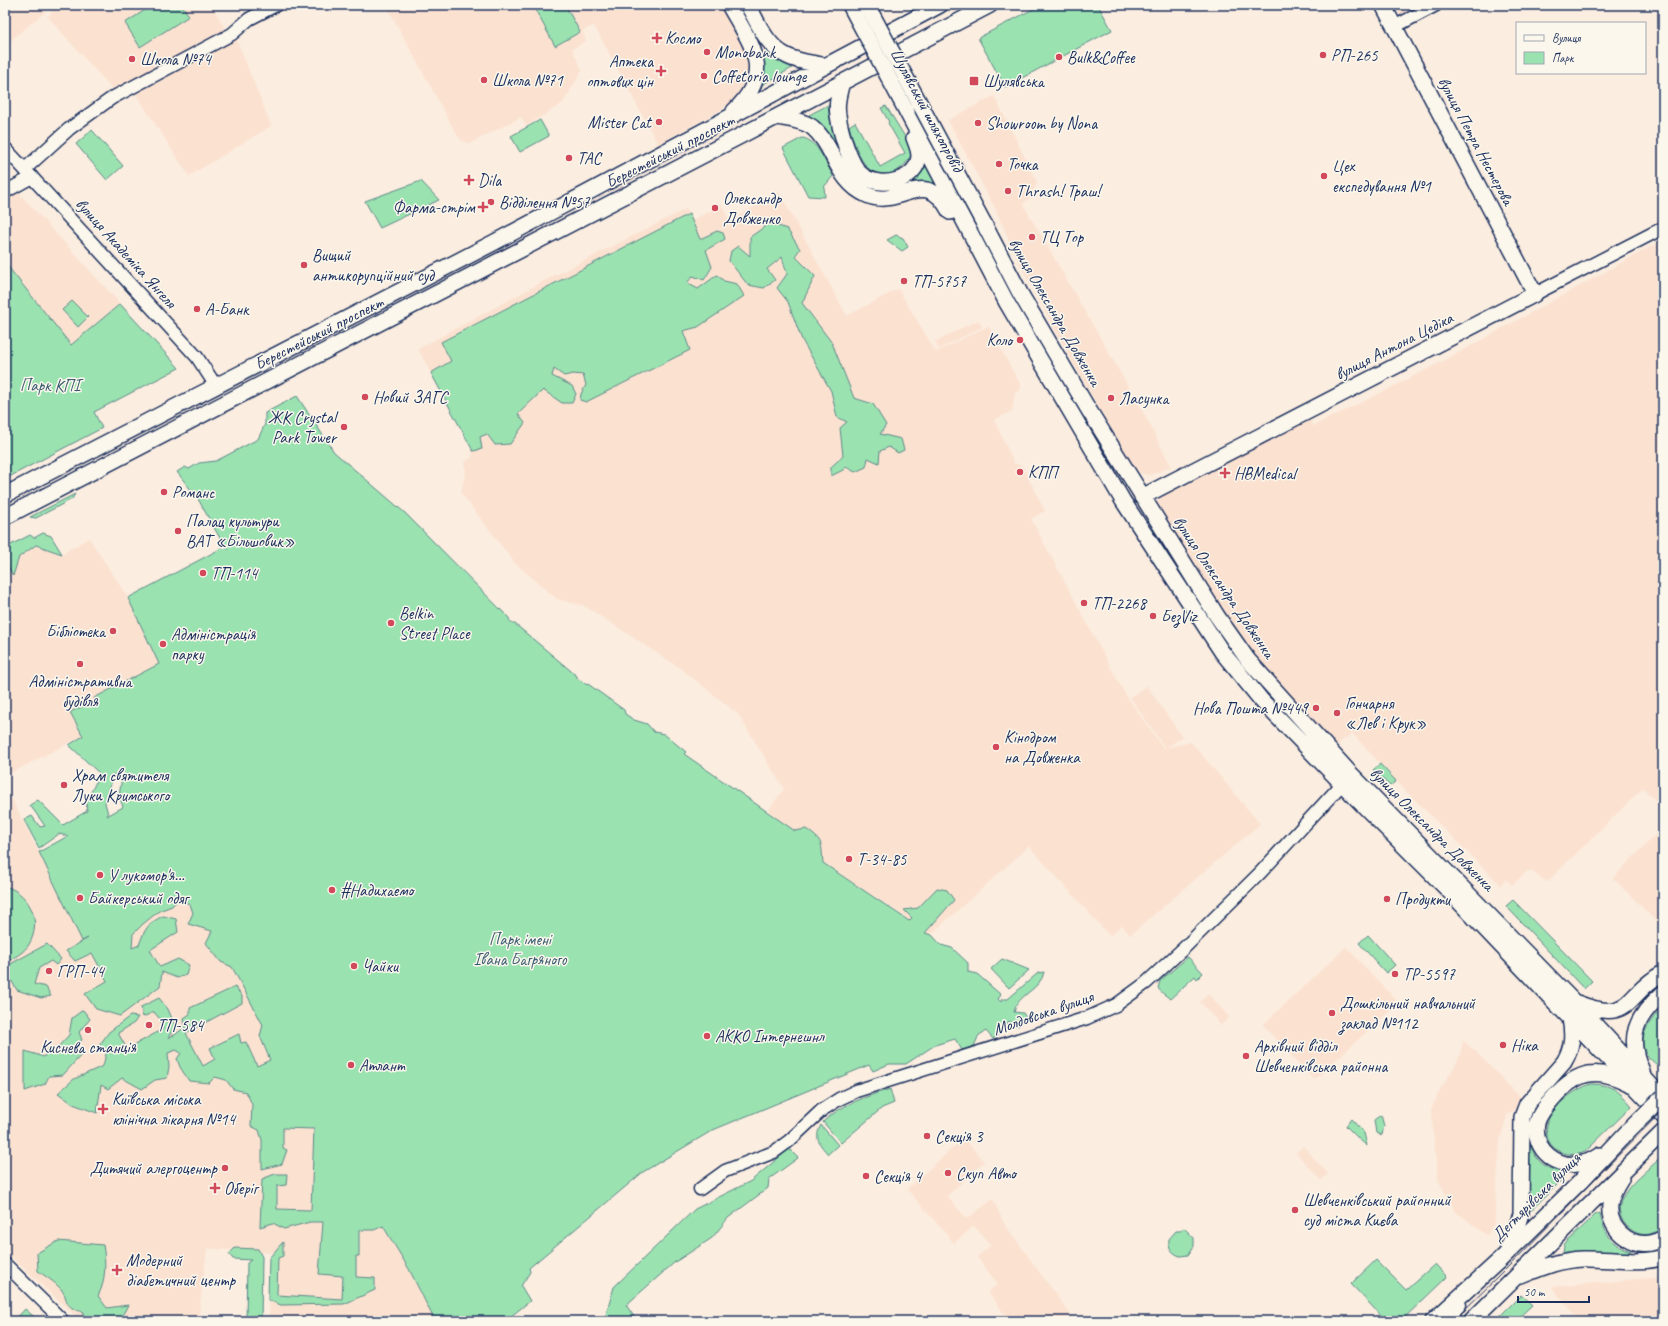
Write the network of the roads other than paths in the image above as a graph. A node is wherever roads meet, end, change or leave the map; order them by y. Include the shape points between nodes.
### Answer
1 (276, 5) edge
2 (729, 5) edge
3 (748, 5) edge
4 (850, 5) edge
5 (867, 5) edge
6 (940, 5) edge
7 (990, 5) edge
8 (1383, 5) edge
9 (1436, 5) edge
10 (1394, 27) junction
11 (826, 66) junction
12 (842, 82) junction
13 (907, 112) junction
14 (777, 116) junction
15 (725, 120) junction
16 (5, 148) edge
17 (29, 173) junction
18 (5, 192) edge
19 (983, 222) joint
20 (1663, 228) edge
21 (971, 232) joint
22 (1535, 294) junction
23 (1007, 303) junction
24 (216, 386) junction
25 (5, 494) edge
26 (1142, 497) junction
27 (5, 517) edge
28 (1342, 784) junction
29 (1663, 973) edge
30 (1663, 993) edge
31 (1574, 1002) junction
32 (1570, 1018) junction
33 (1642, 1084) junction
34 (1663, 1097) edge
35 (1663, 1116) edge
36 (1663, 1132) edge
37 (1612, 1147) junction
38 (1631, 1163) junction
39 (700, 1189) dead end
40 (1663, 1238) edge
41 (1663, 1256) edge
42 (1501, 1260) junction
43 (5, 1264) edge
44 (1487, 1272) junction
45 (1512, 1280) junction
46 (1472, 1320) edge
47 (63, 1321) edge
48 (1433, 1321) edge
49 (1445, 1321) edge

1 - 17 street via 249,19 232,34 112,98 69,129
2 - 15 main road via 754,49 757,73 753,88 744,102
3 - 11 main road via 767,39 776,49 787,57
4 - 13 main road, Шулявський шляхопровід, bridge
5 - 19 main road, Шулявський шляхопровід, bridge
6 - 11 main road, Берестейський проспект
7 - 12 main road, Берестейський проспект
8 - 10 main road, вулиця Петра Нестерова
9 - 10 street
10 - 22 main road, вулиця Петра Нестерова
11 - 15 main road, Берестейський проспект
12 - 13 main road via 838,115 856,169 862,176 880,183 890,182 911,172 917,164 919,154
12 - 14 main road, Берестейський проспект
13 - 21 main road, Шулявський шляхопровід
14 - 23 main road via 810,126 825,143 841,174 868,196 881,198 925,189 934,192 945,202 979,265
14 - 27 main road, Берестейський проспект
15 - 24 main road, Берестейський проспект
16 - 17 street, вулиця Академіка Янгеля
17 - 18 street
17 - 24 street, вулиця Академіка Янгеля via 197,357
19 - 26 main road, вулиця Олександра Довженка via 1021,295
20 - 22 street, вулиця Антона Цедіка
21 - 23 main road, вулиця Олександра Довженка
22 - 26 main road, вулиця Антона Цедіка
23 - 28 main road, вулиця Олександра Довженка via 1123,501 1222,652 1262,701
24 - 25 main road, Берестейський проспект
26 - 31 main road, вулиця Олександра Довженка via 1217,616 1265,680 1372,796
28 - 32 main road, вулиця Олександра Довженка
28 - 39 street, Молдовська вулиця via 1218,916 1146,983 1116,1004 1087,1018 856,1091 822,1110 774,1152 724,1171
29 - 31 main road via 1620,1008 1602,1011
30 - 33 main road via 1644,1014 1634,1034 1635,1054
31 - 33 main road, вулиця Олександра Довженка
32 - 33 main road, вулиця Олександра Довженка
32 - 42 main road via 1573,1035 1568,1054 1527,1104 1522,1117 1521,1215
33 - 34 main road, вулиця Олександра Довженка
33 - 35 main road, вулиця Олександра Довженка
33 - 37 main road via 1608,1075 1584,1075 1566,1084 1545,1107 1537,1122 1537,1137 1542,1148 1561,1163 1584,1163
34 - 37 main road, Дегтярівська вулиця, bridge
36 - 38 main road
37 - 42 main road, Дегтярівська вулиця
38 - 40 main road via 1612,1196 1610,1209 1613,1223 1622,1235 1634,1242 1651,1243
38 - 45 main road
41 - 45 main road via 1651,1260 1560,1261
42 - 44 main road, Дегтярівська вулиця
43 - 47 street
44 - 48 main road, Дегтярівська вулиця
44 - 49 street via 1479,1287
45 - 46 main road

